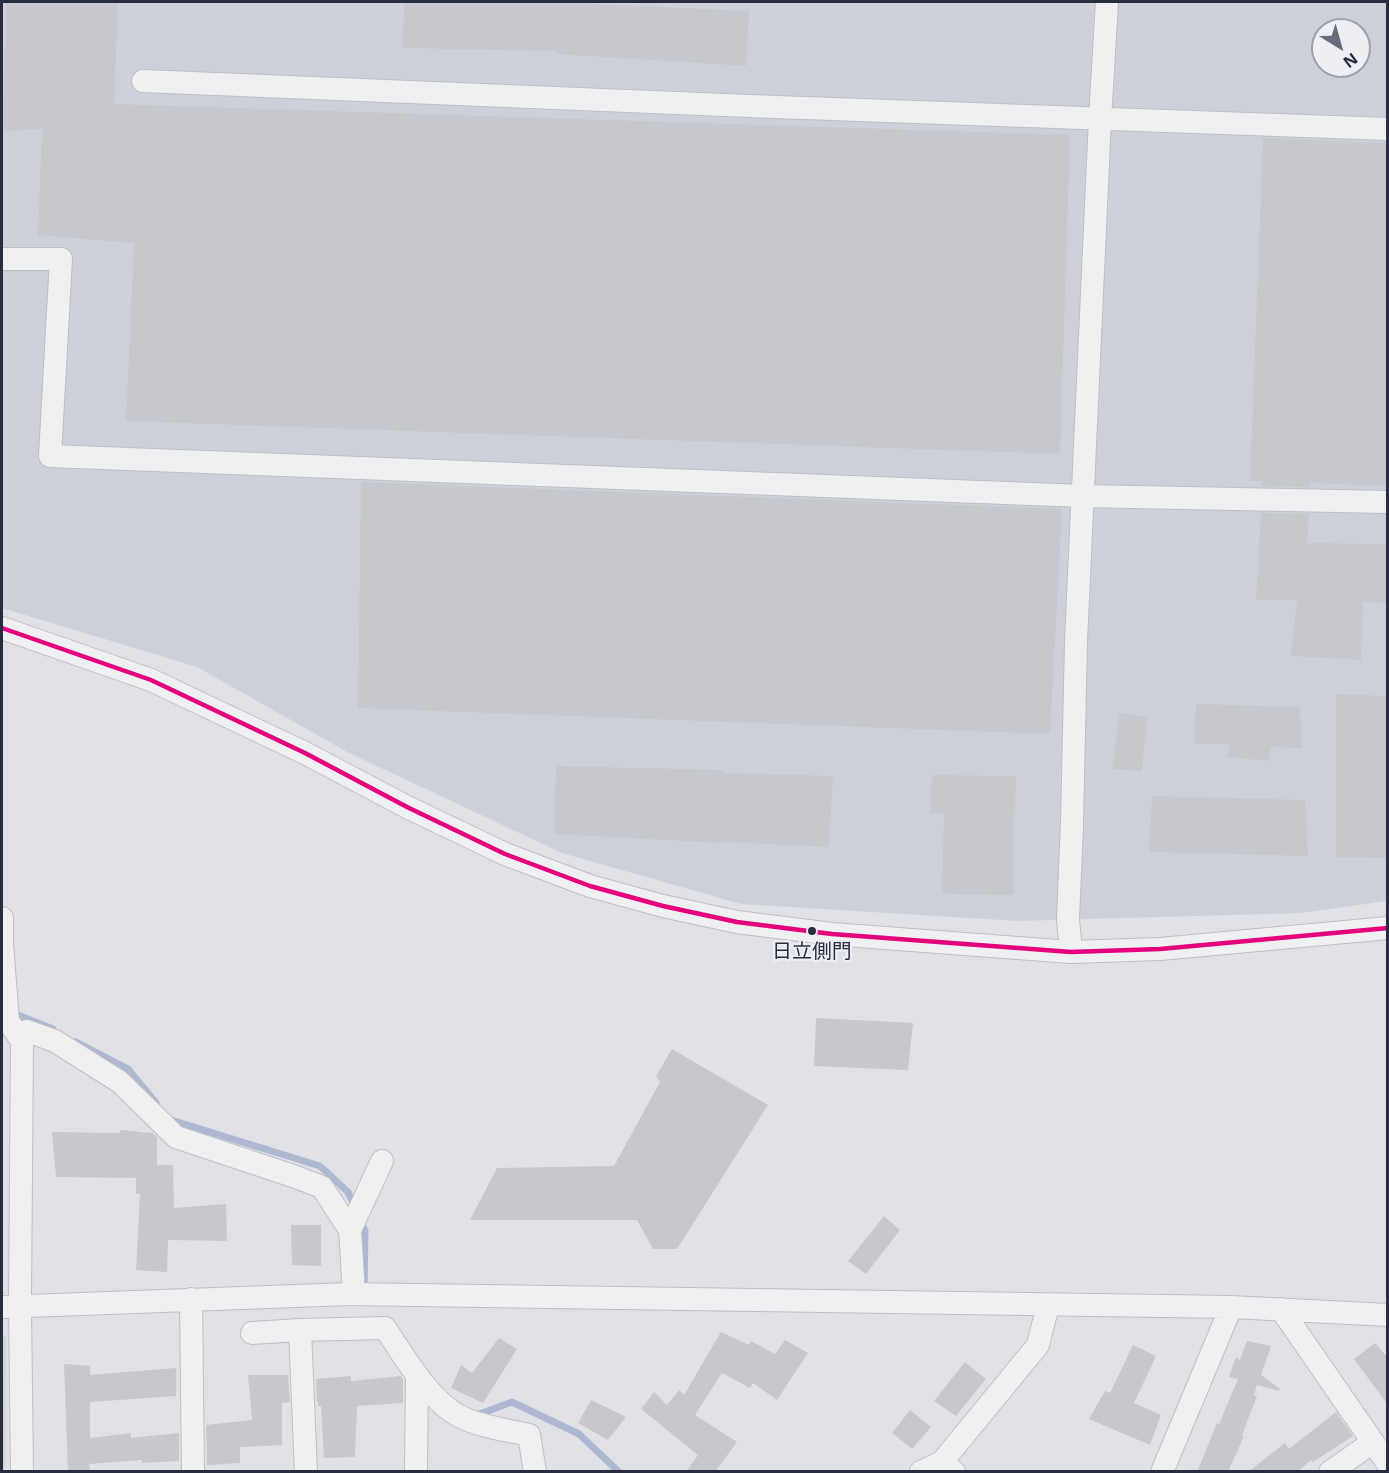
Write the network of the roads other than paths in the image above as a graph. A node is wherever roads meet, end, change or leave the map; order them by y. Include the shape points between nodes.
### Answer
1 (1107, 2) edge
2 (143, 81) dead end
3 (1100, 119) junction
4 (1388, 129) edge
5 (2, 259) edge
6 (1083, 496) junction
7 (1388, 502) edge
8 (2, 628) edge
9 (2, 918) edge
10 (1388, 928) edge
11 (1071, 952) junction
12 (9, 1025) edge
13 (382, 1161) dead end
14 (351, 1230) junction
15 (354, 1294) junction
16 (191, 1299) junction
17 (1048, 1305) junction
18 (11, 1306) edge
19 (1232, 1308) junction
20 (1281, 1309) junction
21 (1388, 1315) edge
22 (300, 1330) junction
23 (252, 1333) dead end
24 (417, 1377) junction
25 (1373, 1442) junction
26 (1388, 1464) edge
27 (939, 1468) edge
28 (22, 1472) edge
29 (193, 1472) edge
30 (306, 1472) edge
31 (416, 1472) edge
32 (535, 1472) edge
33 (1162, 1472) edge
34 (1330, 1472) edge

1 - 3 street
2 - 3 street
3 - 4 street
3 - 6 street
5 - 6 street via 61,259 50,456
6 - 7 street
6 - 11 street via 1068,919
8 - 11 street via 151,680 505,854 590,886 737,922 832,934
9 - 12 street
10 - 11 street via 1160,949
12 - 14 street via 55,1041 120,1082 177,1137 322,1187
12 - 18 street via 22,1041
13 - 14 street
14 - 15 street
15 - 16 street
15 - 17 street
16 - 18 street
16 - 29 street
17 - 19 street
17 - 27 street via 1038,1345
18 - 28 street
19 - 20 street
19 - 33 street
20 - 21 street
20 - 25 street
22 - 23 street
22 - 24 street via 385,1328
22 - 30 street
24 - 31 street
24 - 32 street via 461,1417 530,1435
25 - 26 street
25 - 34 street

